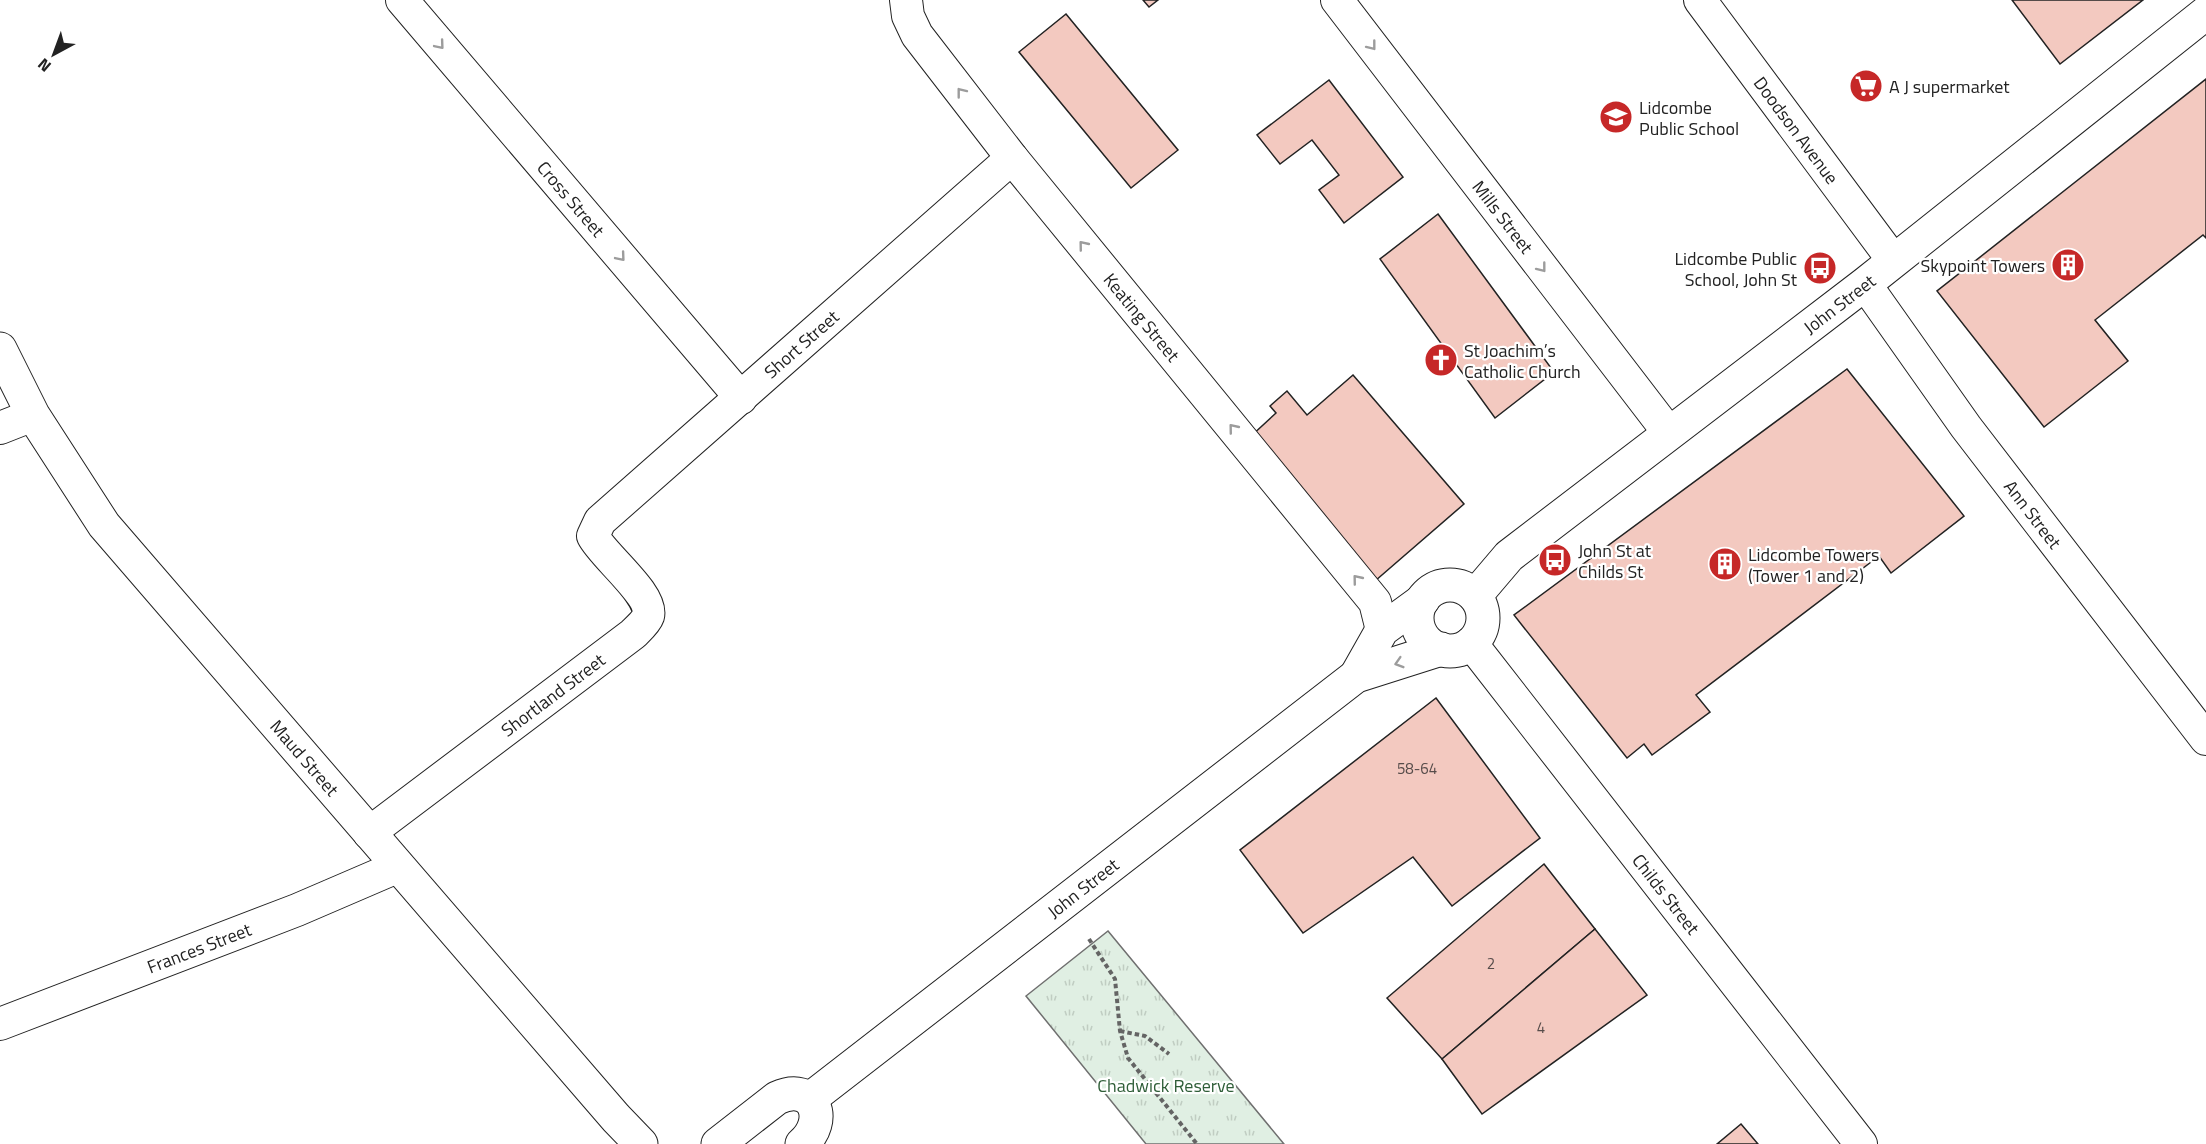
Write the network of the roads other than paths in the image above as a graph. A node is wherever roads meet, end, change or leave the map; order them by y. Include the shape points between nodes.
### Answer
1 (402, 0) edge
2 (906, 0) edge
3 (1337, 0) edge
4 (1700, 0) edge
5 (2203, 23) edge
6 (1012, 158) junction
7 (1893, 261) junction
8 (1865, 284) junction
9 (0, 349) edge
10 (741, 398) junction
11 (33, 415) junction
12 (0, 428) edge
13 (1669, 433) junction
14 (594, 531) joint
15 (1475, 596) junction
16 (1423, 600) junction
17 (1382, 630) junction
18 (1456, 646) junction
19 (1356, 676) junction
20 (2206, 739) edge
21 (369, 833) junction
22 (397, 867) junction
23 (0, 1024) edge
24 (810, 1099) junction
25 (640, 1144) edge
26 (718, 1144) edge
27 (802, 1144) edge
28 (1861, 1144) edge

1 -> 10 street, Cross Street
6 -> 2 street, Keating Street via 917,35
3 -> 13 street, Mills Street
4 - 7 street, Doodson Avenue
5 - 7 street, John Street
6 - 10 street, Short Street
17 -> 6 street, Keating Street via 1375,602
7 - 8 street, John Street
8 - 13 street, John Street
8 - 20 street, Ann Street via 1966,427
9 - 11 street, Maud Street
10 - 14 street, Short Street via 609,512
11 - 12 street
11 - 21 street, Maud Street via 104,525
13 - 15 street, John Street via 1509,556
14 - 21 street, Shortland Street via 598,546 645,599 648,616 633,634
15 - 16 street via 1448,585 1438,587
15 - 18 street via 1483,615 1482,626
16 - 17 street, John Street
16 - 18 street via 1419,628 1431,645
17 - 19 street, John Street
18 -> 19 street, John Street
18 - 28 street, Childs Street
19 - 24 street, John Street
21 - 22 street, Maud Street
22 - 23 street, Frances Street via 297,910
22 - 25 street, Maud Street
24 - 26 street via 800,1093 777,1098
24 - 27 street via 816,1111 816,1125

